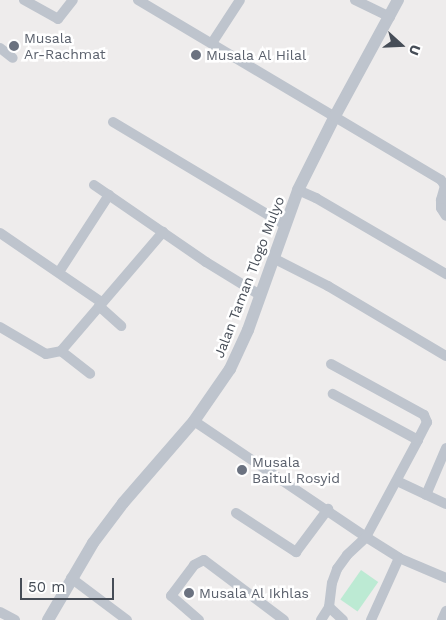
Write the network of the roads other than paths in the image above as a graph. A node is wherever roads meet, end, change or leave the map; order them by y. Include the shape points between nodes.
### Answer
1 (24, 0) edge
2 (73, 0) edge
3 (138, 0) edge
4 (240, 0) edge
5 (355, 0) edge
6 (398, 0) edge
7 (390, 17) junction
8 (212, 43) junction
9 (0, 48) edge
10 (13, 58) dead end
11 (335, 116) junction
12 (113, 122) dead end
13 (94, 185) dead end
14 (446, 186) edge
15 (298, 190) junction
16 (110, 195) junction
17 (446, 216) edge
18 (285, 225) junction
19 (163, 232) junction
20 (0, 233) edge
21 (274, 258) junction
22 (59, 272) junction
23 (446, 274) edge
24 (260, 295) junction
25 (100, 304) junction
26 (0, 326) edge
27 (121, 326) dead end
28 (61, 351) junction
29 (446, 356) edge
30 (331, 364) dead end
31 (90, 374) dead end
32 (333, 394) dead end
33 (194, 421) junction
34 (418, 440) junction
35 (446, 448) edge
36 (397, 480) junction
37 (426, 495) junction
38 (446, 504) edge
39 (328, 509) junction
40 (236, 513) dead end
41 (366, 537) junction
42 (399, 558) junction
43 (71, 578) junction
44 (446, 578) edge
45 (329, 607) junction
46 (446, 611) edge
47 (0, 612) edge
48 (15, 620) edge
49 (48, 620) edge
50 (127, 620) edge
51 (199, 620) edge
52 (284, 620) edge
53 (321, 620) edge
54 (343, 620) edge
55 (371, 620) edge
56 (442, 620) edge

1 - 2 street via 58,19
3 - 8 street
4 - 8 street
5 - 7 street
6 - 7 street, Jalan Taman Tlogo Mulyo
7 - 11 street, Jalan Taman Tlogo Mulyo
8 - 11 street
9 - 10 street
11 - 14 street
11 - 15 street, Jalan Taman Tlogo Mulyo
12 - 18 street
13 - 16 street
14 - 17 street via 441,200
15 - 18 street, Jalan Taman Tlogo Mulyo
15 - 23 street
16 - 19 street
16 - 22 street
18 - 21 street, Jalan Taman Tlogo Mulyo
19 - 24 street
19 - 25 street
20 - 22 street
21 - 24 street, Jalan Taman Tlogo Mulyo
21 - 29 street
22 - 25 street
24 - 33 street, Jalan Taman Tlogo Mulyo via 230,369
25 - 27 street
25 - 28 street
26 - 28 street via 46,354
28 - 31 street
30 - 34 street via 424,415 427,422
32 - 34 street
33 - 39 street
33 - 43 street, Jalan Taman Tlogo Mulyo via 124,503
34 - 36 street
35 - 37 street
36 - 37 street
36 - 41 street
37 - 38 street
39 - 40 street via 296,552
39 - 41 street
41 - 42 street
41 - 45 street via 337,569
42 - 44 street
42 - 55 street
43 - 49 street, Jalan Taman Tlogo Mulyo
43 - 50 street
45 - 53 street
45 - 54 street
46 - 56 street
47 - 48 street
51 - 52 street via 172,596 194,565 204,560

